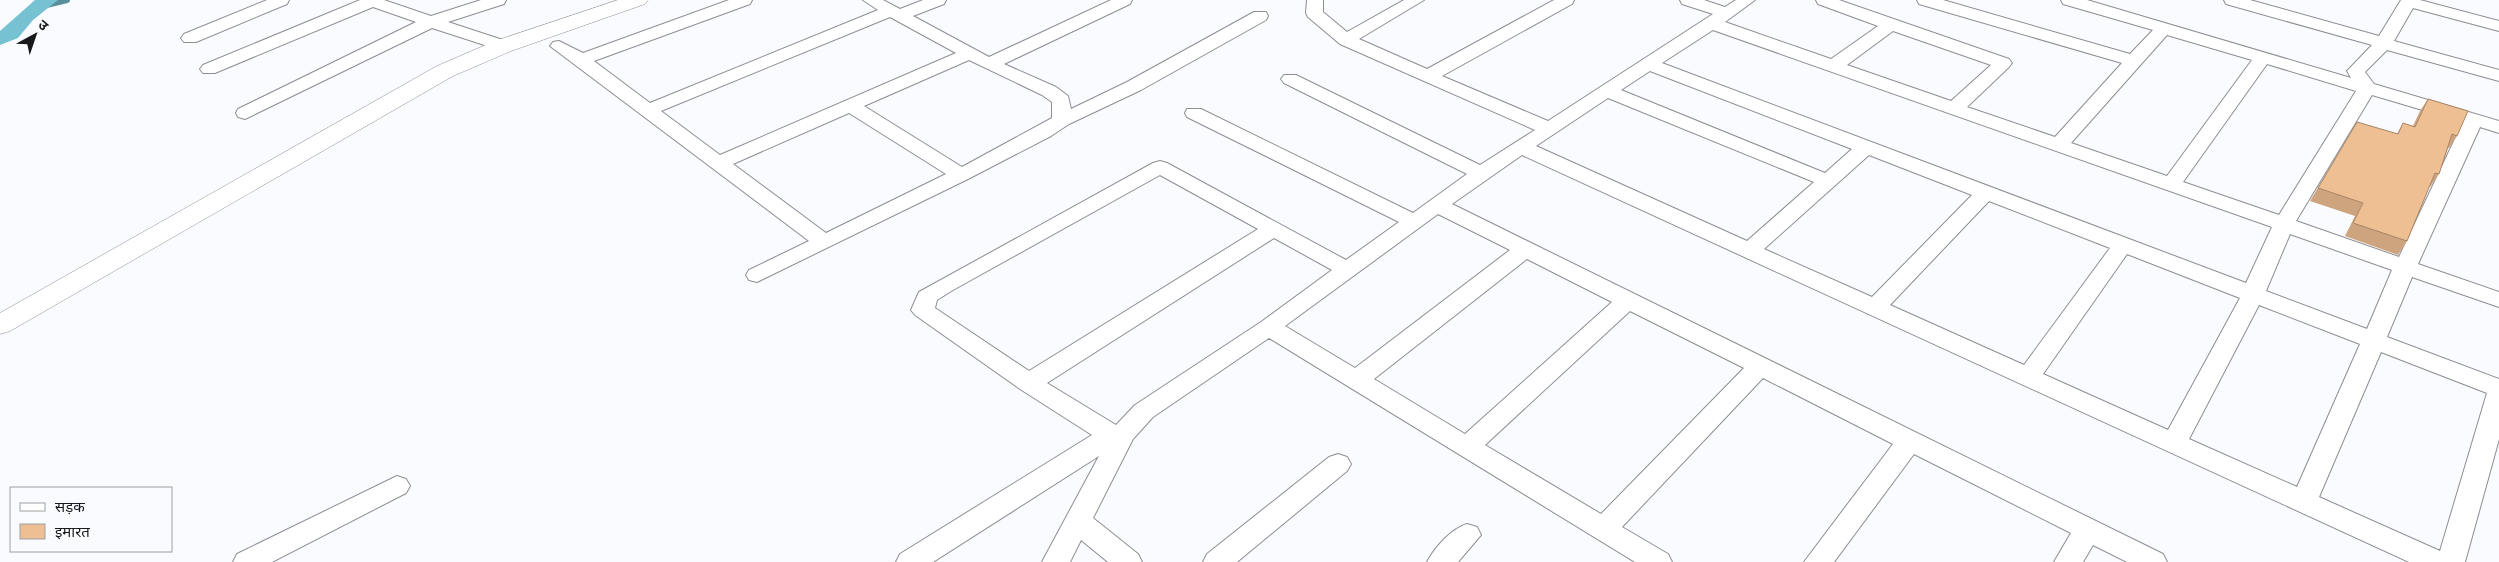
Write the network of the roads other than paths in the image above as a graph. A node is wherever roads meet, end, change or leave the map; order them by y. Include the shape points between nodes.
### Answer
1 (281, 0) edge
2 (372, 0) edge
3 (498, 0) edge
4 (638, 0) edge
5 (744, 0) edge
6 (871, 0) edge
7 (938, 0) edge
8 (1315, 0) edge
9 (1416, 0) edge
10 (1566, 0) edge
11 (1688, 0) edge
12 (1747, 0) edge
13 (1824, 0) edge
14 (1925, 0) edge
15 (2069, 0) edge
16 (2232, 0) edge
17 (1116, 1) edge
18 (2409, 1) edge
19 (2277, 6) edge
20 (895, 13) junction
21 (1260, 16) dead end
22 (1719, 18) junction
23 (430, 22) junction
24 (1891, 25) junction
25 (2499, 26) edge
26 (2164, 28) junction
27 (190, 38) dead end
28 (1346, 40) junction
29 (2384, 43) junction
30 (503, 46) junction
31 (559, 46) dead end
32 (969, 54) junction
33 (2263, 58) junction
34 (581, 60) junction
35 (2134, 61) junction
36 (989, 64) junction
37 (1648, 64) junction
38 (1833, 66) junction
39 (209, 69) dead end
40 (1430, 75) junction
41 (2499, 76) edge
42 (1290, 79) dead end
43 (2367, 88) junction
44 (1606, 92) junction
45 (850, 106) junction
46 (1954, 109) junction
47 (648, 110) junction
48 (245, 113) dead end
49 (1194, 113) dead end
50 (1062, 120) junction
51 (2474, 120) junction
52 (1547, 128) junction
53 (2499, 128) edge
54 (2058, 145) junction
55 (1522, 147) junction
56 (1866, 147) junction
57 (718, 163) junction
58 (1481, 173) junction
59 (961, 175) junction
60 (1828, 181) junction
61 (2171, 185) junction
62 (1986, 192) junction
63 (1437, 206) junction
64 (1415, 222) junction
65 (2284, 224) junction
66 (1273, 229) junction
67 (824, 242) junction
68 (2123, 245) junction
69 (1526, 249) junction
70 (1751, 250) junction
71 (2405, 267) junction
72 (1348, 270) junction
73 (757, 275) dead end
74 (2253, 294) junction
75 (1628, 300) junction
76 (2499, 300) edge
77 (1876, 306) junction
78 (0, 326) edge
79 (1269, 327) junction
80 (2374, 341) junction
81 (1760, 366) junction
82 (2029, 376) junction
83 (1356, 380) junction
84 (1029, 383) junction
85 (2499, 388) edge
86 (2499, 394) edge
87 (1115, 437) junction
88 (1910, 440) junction
89 (2174, 442) junction
90 (1467, 447) junction
91 (1338, 464) dead end
92 (397, 486) dead end
93 (2304, 502) junction
94 (1077, 521) junction
95 (1602, 529) junction
96 (2088, 530) junction
97 (1467, 535) dead end
98 (247, 562) edge
99 (910, 562) edge
100 (1056, 562) edge
101 (1128, 562) edge
102 (1217, 562) edge
103 (1441, 562) edge
104 (1658, 562) edge
105 (1818, 562) edge
106 (2068, 562) edge
107 (2153, 562) edge
108 (2436, 562) edge
109 (2451, 562) edge

1 - 27 street
2 - 23 street
2 - 39 street
3 - 23 street
4 - 30 street
5 - 34 street
6 - 20 street
7 - 20 street
8 - 28 street via 1314,13
9 - 28 street
10 - 40 street
11 - 22 street
12 - 22 street
13 - 24 street
14 - 35 street
15 - 26 street
16 - 19 street
17 - 36 street
18 - 25 street
18 - 29 street
19 - 29 street
20 - 32 street
20 - 47 street
21 - 50 street via 1134,86
22 - 37 street
22 - 38 street
23 - 30 street
23 - 48 street
24 - 38 street
24 - 46 street via 2003,63
26 - 33 street
26 - 35 street
28 - 40 street
29 - 41 street
29 - 43 street via 2356,71
30 - 78 street via 446,71
31 - 34 street
32 - 36 street
32 - 45 street
33 - 43 street
33 - 61 street
34 - 47 street
35 - 54 street
36 - 50 street via 1049,91 1061,100
37 - 44 street
37 - 56 street
38 - 46 street
40 - 52 street
42 - 58 street
43 - 51 street
43 - 65 street
44 - 52 street
44 - 60 street
45 - 57 street
45 - 59 street
46 - 54 street
47 - 57 street
49 - 64 street
50 - 59 street
51 - 53 street
51 - 71 street
52 - 55 street
54 - 61 street
55 - 58 street
55 - 70 street
56 - 60 street
56 - 62 street
57 - 67 street
58 - 63 street
59 - 67 street
60 - 70 street
61 - 65 street
62 - 68 street
62 - 77 street
63 - 64 street
63 - 69 street
64 - 72 street
65 - 71 street
65 - 74 street
66 - 72 street
66 - 84 street
66 - 84 street via 1160,167 945,284 927,297 924,310
67 - 73 street
68 - 74 street
68 - 82 street
69 - 75 street
69 - 83 street
70 - 77 street
71 - 76 street
71 - 80 street
72 - 79 street
74 - 80 street
74 - 89 street
75 - 81 street
75 - 90 street
77 - 82 street
79 - 83 street
79 - 87 street via 1144,411
80 - 85 street
80 - 93 street
81 - 88 street
81 - 95 street
82 - 89 street
83 - 90 street
84 - 87 street
86 - 109 street
87 - 94 street
87 - 99 street
88 - 96 street
88 - 105 street
89 - 93 street
90 - 95 street
91 - 102 street
92 - 98 street
93 - 108 street
94 - 100 street
94 - 101 street
95 - 104 street
96 - 106 street
96 - 107 street
97 - 103 street

